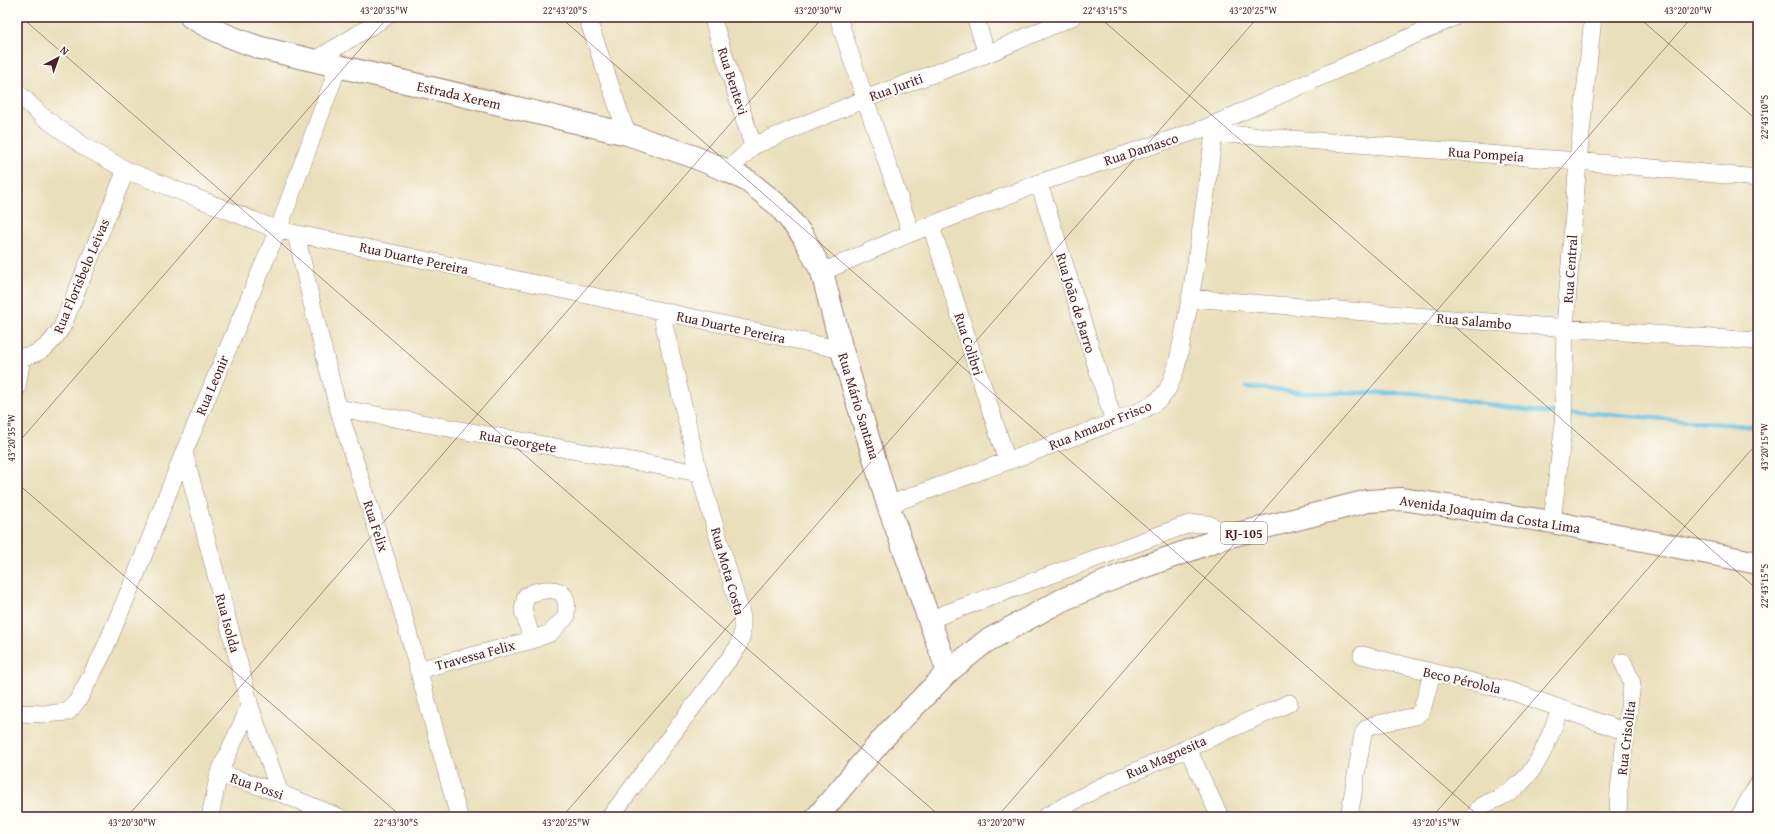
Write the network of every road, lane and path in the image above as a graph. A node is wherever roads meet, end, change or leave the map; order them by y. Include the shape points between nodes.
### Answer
1 (191, 17) edge
2 (386, 17) edge
3 (587, 17) edge
4 (712, 17) edge
5 (838, 17) edge
6 (975, 17) edge
7 (1072, 17) edge
8 (1455, 17) edge
9 (1592, 17) edge
10 (987, 54) junction
11 (314, 61) junction
12 (338, 67) junction
13 (17, 92) edge
14 (865, 99) junction
15 (1211, 130) junction
16 (628, 134) junction
17 (754, 146) junction
18 (1578, 161) junction
19 (126, 170) junction
20 (728, 171) junction
21 (1758, 178) edge
22 (1039, 183) junction
23 (931, 226) junction
24 (278, 230) junction
25 (911, 232) junction
26 (296, 234) junction
27 (822, 272) junction
28 (1190, 298) junction
29 (662, 312) junction
30 (1565, 328) junction
31 (1758, 341) edge
32 (842, 350) junction
33 (19, 356) edge
34 (17, 388) edge
35 (338, 408) junction
36 (1114, 422) junction
37 (184, 452) junction
38 (1007, 461) junction
39 (699, 473) junction
40 (888, 505) junction
41 (1552, 522) junction
42 (1226, 538) junction
43 (1758, 562) edge
44 (928, 620) junction
45 (532, 640) dead end
46 (1362, 655) dead end
47 (1623, 662) dead end
48 (418, 670) junction
49 (948, 672) junction
50 (1432, 673) junction
51 (1289, 703) dead end
52 (250, 706) junction
53 (1560, 710) junction
54 (17, 713) edge
55 (1626, 732) junction
56 (1187, 747) junction
57 (219, 773) junction
58 (1758, 784) edge
59 (280, 793) junction
60 (210, 817) edge
61 (339, 817) edge
62 (459, 817) edge
63 (610, 817) edge
64 (818, 817) edge
65 (1045, 817) edge
66 (1220, 817) edge
67 (1349, 817) edge
68 (1475, 817) edge
69 (1618, 817) edge
70 (1739, 817) edge

1 - 11 street, Estrada Xerem via 230,37 261,48
2 - 11 street
3 - 16 street
4 - 17 street, Rua Bentevi
5 - 14 street
6 - 10 street
7 - 10 street, Rua Juriti
8 - 15 street, Rua Damasco
9 - 18 street, Rua Central
10 - 14 street, Rua Juriti
11 - 12 street, Estrada Xerem
12 - 16 street, Estrada Xerem
12 - 24 street, Rua Leonir
13 - 19 street, Rua Duarte Pereira via 42,116 85,148
14 - 17 street, Rua Juriti
14 - 25 street
15 - 18 street, Rua Pompeia
15 - 22 street, Rua Damasco
15 - 28 street, Rua Amazor Frisco
16 - 20 street, Estrada Xerem
17 - 20 street, Rua Juriti
18 - 21 street, Rua Pompeia
18 - 30 street, Rua Central
19 - 24 street, Rua Duarte Pereira
19 - 33 street, Rua Florisbelo Leivas via 62,327 50,345 33,356
20 - 27 street, Rua Mário Santana via 748,181 779,206 803,236
22 - 23 street, Rua Damasco
22 - 36 street, Rua Joāo de Barro
23 - 25 street, Rua Damasco
23 - 38 street, Rua Colibri
24 - 26 street, Rua Duarte Pereira
24 - 37 street, Rua Leonir
25 - 27 street, Rua Damasco
26 - 29 street, Rua Duarte Pereira
26 - 35 street, Rua Felix
27 - 32 street, Rua Mário Santana
28 - 30 street, Rua Salambo
28 - 36 street, Rua Amazor Frisco via 1176,369 1167,390 1150,407
29 - 32 street, Rua Duarte Pereira
29 - 39 street, Rua Mota Costa
30 - 31 street, Rua Salambo
30 - 41 street, Rua Central via 1563,430
32 - 40 street, Rua Mário Santana
33 - 34 street, Rua Florisbelo Leivas
35 - 39 street, Rua Georgete
35 - 48 street, Rua Felix via 396,589
36 - 38 street, Rua Amazor Frisco
37 - 52 street, Rua Isolda
37 - 54 street, Rua Leonir via 102,655 78,700 72,709 63,714
38 - 40 street, Rua Amazor Frisco
39 - 63 street, Rua Mota Costa via 742,617 742,634 738,647
40 - 44 street, Rua Mário Santana
41 - 42 street, Avenida Joaquim da Costa Lima / RJ-105 via 1402,499 1368,501
41 - 43 street, Avenida Joaquim da Costa Lima / RJ-105
42 - 44 street via 1216,527 1205,522 1188,524
42 - 49 street, Avenida Joaquim da Costa Lima / RJ-105 via 1124,574 1062,600 985,642
44 - 49 street, Rua Mário Santana
45 - 48 street, Travessa Felix
46 - 50 street, Beco Pérolola
47 - 55 street, Rua Crisolita via 1632,682
48 - 62 street, Rua Felix
49 - 64 street, Avenida Joaquim da Costa Lima / RJ-105 via 886,735
50 - 53 street, Beco Pérolola via 1514,692
50 - 67 street via 1419,714 1373,725 1363,734
51 - 56 street, Rua Magnesita
52 - 57 street
52 - 59 street, Rua Isolda
53 - 55 street, Beco Pérolola
53 - 68 street via 1539,761 1517,787 1498,799 1484,803 1478,808
55 - 69 street, Rua Crisolita
56 - 65 street, Rua Magnesita via 1098,788
56 - 66 street
57 - 59 street, Rua Possi
57 - 60 street
58 - 70 street
59 - 61 street, Rua Possi

